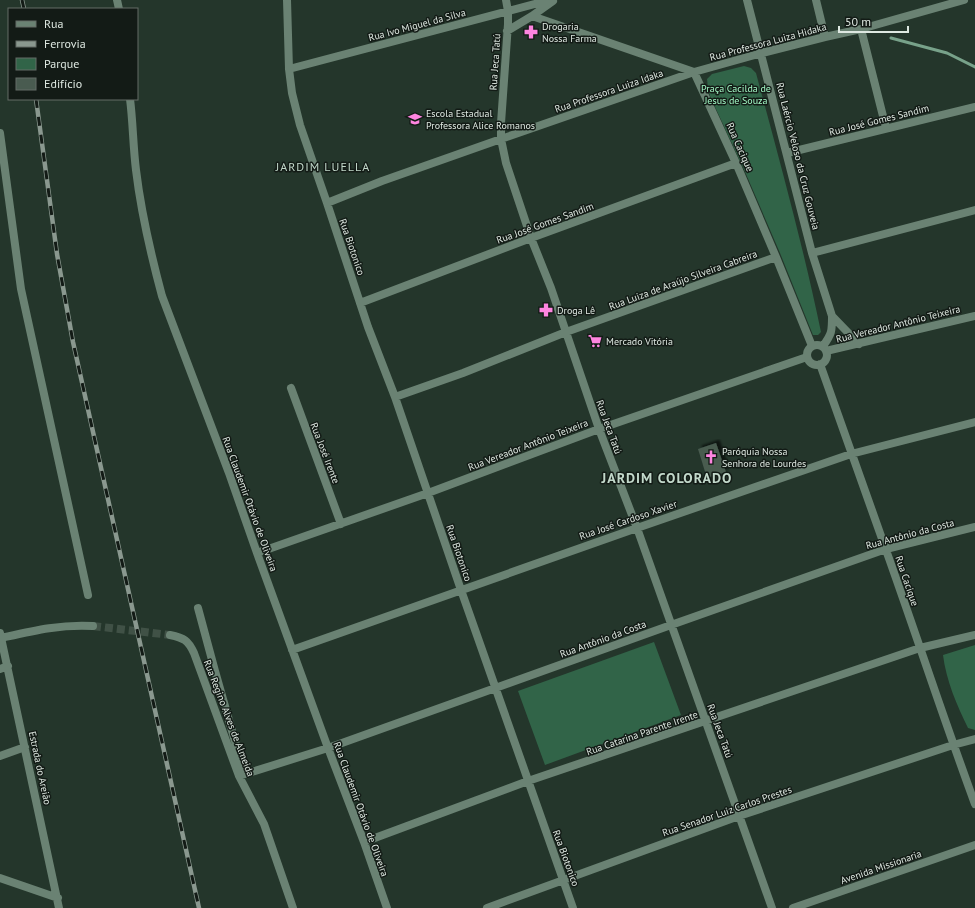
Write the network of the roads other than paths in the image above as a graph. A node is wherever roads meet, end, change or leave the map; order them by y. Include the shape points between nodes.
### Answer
1 (287, 0) edge
2 (506, 0) edge
3 (550, 0) edge
4 (554, 0) edge
5 (747, 0) edge
6 (816, 0) edge
7 (964, 0) edge
8 (508, 11) junction
9 (532, 16) junction
10 (861, 29) junction
11 (507, 31) junction
12 (825, 37) junction
13 (762, 53) junction
14 (289, 69) junction
15 (694, 72) junction
16 (130, 100) edge
17 (975, 107) edge
18 (886, 128) junction
19 (0, 133) edge
20 (501, 139) junction
21 (787, 153) junction
22 (736, 162) junction
23 (327, 203) junction
24 (975, 210) edge
25 (531, 238) junction
26 (812, 253) junction
27 (776, 257) junction
28 (360, 303) junction
29 (832, 316) junction
30 (975, 316) edge
31 (566, 332) junction
32 (859, 344) junction
33 (812, 346) junction
34 (824, 349) junction
35 (807, 357) junction
36 (820, 364) junction
37 (291, 388) dead end
38 (395, 397) junction
39 (975, 422) edge
40 (599, 429) junction
41 (851, 454) junction
42 (428, 493) junction
43 (341, 524) junction
44 (975, 527) edge
45 (637, 528) junction
46 (886, 549) junction
47 (257, 553) junction
48 (461, 590) junction
49 (88, 595) dead end
50 (198, 608) dead end
51 (671, 624) junction
52 (93, 626) tunnel mouth
53 (170, 635) tunnel mouth
54 (975, 635) edge
55 (1, 636) edge
56 (920, 648) junction
57 (292, 650) junction
58 (4, 668) edge
59 (496, 688) junction
60 (706, 722) junction
61 (975, 739) edge
62 (953, 745) junction
63 (25, 747) junction
64 (328, 748) junction
65 (0, 756) edge
66 (242, 775) junction
67 (528, 782) junction
68 (975, 804) edge
69 (739, 816) junction
70 (364, 842) junction
71 (975, 845) edge
72 (0, 878) edge
73 (564, 880) junction
74 (58, 898) junction
75 (59, 908) edge
76 (293, 908) edge
77 (387, 908) edge
78 (487, 908) edge
79 (573, 908) edge
80 (772, 908) edge
81 (793, 908) edge

1 - 14 street, Rua Biotonico
2 - 8 street, Rua Jeca Tatú
3 - 8 street, Rua Ivo Miguel da Silva
4 - 9 street
5 - 13 street, Rua Laércio Veloso da Cruz Gouveia
6 - 12 street
7 - 10 street, Rua Professora Luiza Hidaka
8 - 11 street, Rua Jeca Tatú
8 - 14 street, Rua Ivo Miguel da Silva
9 - 11 street
9 - 15 street
10 - 12 street, Rua Professora Luiza Hidaka
10 - 18 street
11 - 20 street, Rua Jeca Tatú
12 - 13 street, Rua Professora Luiza Hidaka
13 - 15 street, Rua Professora Luiza Hidaka
13 - 21 street, Rua Laércio Veloso da Cruz Gouveia
14 - 23 street, Rua Biotonico via 300,125
15 - 20 street, Rua Professora Luiza Idaka
15 - 22 street, Rua Cacique
16 - 47 street, Rua Claudemir Otávio de Oliveira via 136,169 154,268
17 - 18 street, Rua José Gomes Sandim
18 - 21 street, Rua José Gomes Sandim
19 - 49 street via 21,290
20 - 23 street, Rua Professora Luiza Idaka
20 - 25 street, Rua Jeca Tatú via 506,164
21 - 26 street, Rua Laércio Veloso da Cruz Gouveia
22 - 25 street, Rua José Gomes Sandim
22 - 27 street, Rua Cacique
23 - 28 street, Rua Biotonico
24 - 26 street
25 - 28 street, Rua José Gomes Sandim
25 - 31 street, Rua Jeca Tatú
26 - 29 street, Rua Laércio Veloso da Cruz Gouveia
27 - 31 street, Rua Luiza de Araújo Silveira Cabreira
27 - 33 street, Rua Cacique
28 - 38 street, Rua Biotonico
29 - 32 street, Rua Laércio Veloso da Cruz Gouveia
29 - 34 street, Rua Laércio Veloso da Cruz Gouveia via 832,331
30 - 32 street, Rua Vereador Antônio Teixeira
31 - 38 street, Rua Luiza de Araújo Silveira Cabreira
31 - 40 street, Rua Jeca Tatú
32 - 34 street, Rua Vereador Antônio Teixeira
33 - 34 street via 819,345
33 - 35 street
34 - 36 street via 826,358
35 - 36 street via 813,364
35 - 40 street, Rua Vereador Antônio Teixeira
36 - 41 street, Rua Cacique
37 - 43 street, Rua José Irente
38 - 42 street, Rua Biotonico
39 - 41 street, Rua José Cardoso Xavier
40 - 42 street, Rua Vereador Antônio Teixeira
40 - 45 street, Rua Jeca Tatú
41 - 45 street, Rua José Cardoso Xavier
41 - 46 street, Rua Cacique
42 - 43 street, Rua Vereador Antônio Teixeira
42 - 48 street, Rua Biotonico
43 - 47 street, Rua Vereador Antônio Teixeira
44 - 46 street, Rua Antônio da Costa
45 - 48 street, Rua José Cardoso Xavier
45 - 51 street, Rua Jeca Tatú
46 - 51 street, Rua Antônio da Costa
46 - 56 street, Rua Cacique
47 - 57 street, Rua Claudemir Otávio de Oliveira
48 - 57 street, Rua José Cardoso Xavier
48 - 59 street, Rua Biotonico
50 - 66 street
51 - 59 street, Rua Antônio da Costa
51 - 60 street, Rua Jeca Tatú
52 - 55 street via 58,626
53 - 66 street, Rua Regino Alves de Almeida via 181,637 190,645
54 - 56 street, Rua Catarina Parente Irente
55 - 58 street, Estrada do Areião
56 - 60 street, Rua Catarina Parente Irente
56 - 62 street, Rua Cacique
57 - 64 street, Rua Claudemir Otávio de Oliveira
58 - 63 street, Estrada do Areião
59 - 64 street, Rua Antônio da Costa
59 - 67 street, Rua Biotonico
60 - 67 street, Rua Catarina Parente Irente
60 - 69 street, Rua Jeca Tatú
61 - 62 street, Rua Senador Luiz Carlos Prestes
62 - 68 street, Rua Cacique
62 - 69 street, Rua Senador Luiz Carlos Prestes
63 - 65 street
63 - 74 street, Estrada do Areião
64 - 66 street, Rua Antônio da Costa
64 - 70 street, Rua Claudemir Otávio de Oliveira
66 - 76 street, Rua Regino Alves de Almeida via 264,824
67 - 70 street, Rua Catarina Parente Irente
67 - 73 street, Rua Biotonico
69 - 73 street, Rua Senador Luiz Carlos Prestes
69 - 80 street, Rua Jeca Tatú
70 - 77 street, Rua Claudemir Otávio de Oliveira
71 - 81 street, Avenida Missionaria
72 - 74 street
73 - 78 street, Rua Senador Luiz Carlos Prestes
73 - 79 street, Rua Biotonico
74 - 75 street, Estrada do Areião

